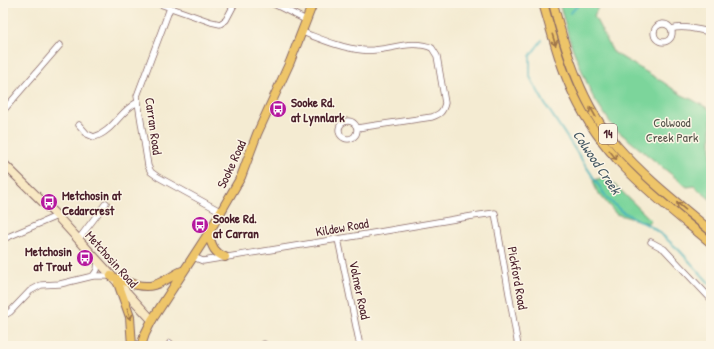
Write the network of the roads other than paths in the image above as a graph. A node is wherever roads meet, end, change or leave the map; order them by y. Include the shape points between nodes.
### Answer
1 (157, 3) edge
2 (235, 3) edge
3 (272, 3) edge
4 (313, 3) edge
5 (543, 3) edge
6 (553, 3) edge
7 (170, 8) junction
8 (306, 20) junction
9 (671, 30) dead end
10 (302, 32) junction
11 (711, 32) edge
12 (60, 45) dead end
13 (138, 102) junction
14 (3, 111) edge
15 (79, 125) dead end
16 (357, 128) dead end
17 (3, 163) edge
18 (106, 203) dead end
19 (220, 211) junction
20 (495, 213) joint
21 (57, 216) junction
22 (711, 231) edge
23 (208, 234) junction
24 (3, 239) edge
25 (338, 239) junction
26 (78, 240) junction
27 (652, 242) dead end
28 (711, 243) edge
29 (193, 257) junction
30 (225, 257) junction
31 (98, 261) junction
32 (185, 269) junction
33 (93, 276) junction
34 (111, 276) junction
35 (118, 283) junction
36 (711, 299) edge
37 (3, 316) edge
38 (152, 320) junction
39 (132, 346) edge
40 (141, 346) edge
41 (360, 346) edge
42 (518, 346) edge

1 - 7 street
2 - 7 street via 226,20 220,24
3 - 8 street
4 - 8 main road, Sooke Road
5 -> 28 main road, 14 via 568,80 586,118 599,138 632,176
22 -> 6 main road, 14 via 644,175 616,145 597,118 572,68
7 - 13 street, Carran Road via 138,90
8 - 10 main road, Sooke Road
9 - 11 street via 676,27
10 - 16 street via 349,48 363,50 419,44 432,48 437,56 445,104 439,114
10 - 19 main road, Sooke Road via 241,177
12 - 14 street
13 - 15 street via 131,105 101,135 94,137 87,134
13 - 19 street, Carran Road via 151,172
17 - 21 main road, Metchosin Road
18 - 26 street
19 - 23 main road, Sooke Road
20 - 25 street, Kildew Road
20 - 42 street, Pickford Road
21 - 24 street
21 - 26 main road, Metchosin Road
23 - 29 main road, Sooke Road
23 - 30 main road via 217,254
25 - 30 street, Kildew Road
25 - 41 street, Volmer Road
26 - 31 main road, Metchosin Road
27 - 36 street via 664,249
29 - 30 street, Kildew Road via 203,261
29 - 32 main road, Sooke Road
31 - 33 street
31 - 34 main road, Metchosin Road
32 - 34 main road via 154,285 146,286
32 - 38 main road, Sooke Road
33 - 34 street
33 - 37 street via 60,284 41,285 30,291
34 - 35 main road, Metchosin Road
35 - 38 main road, Metchosin Road
35 -> 39 main road via 130,317
38 - 40 main road, Sooke Road

